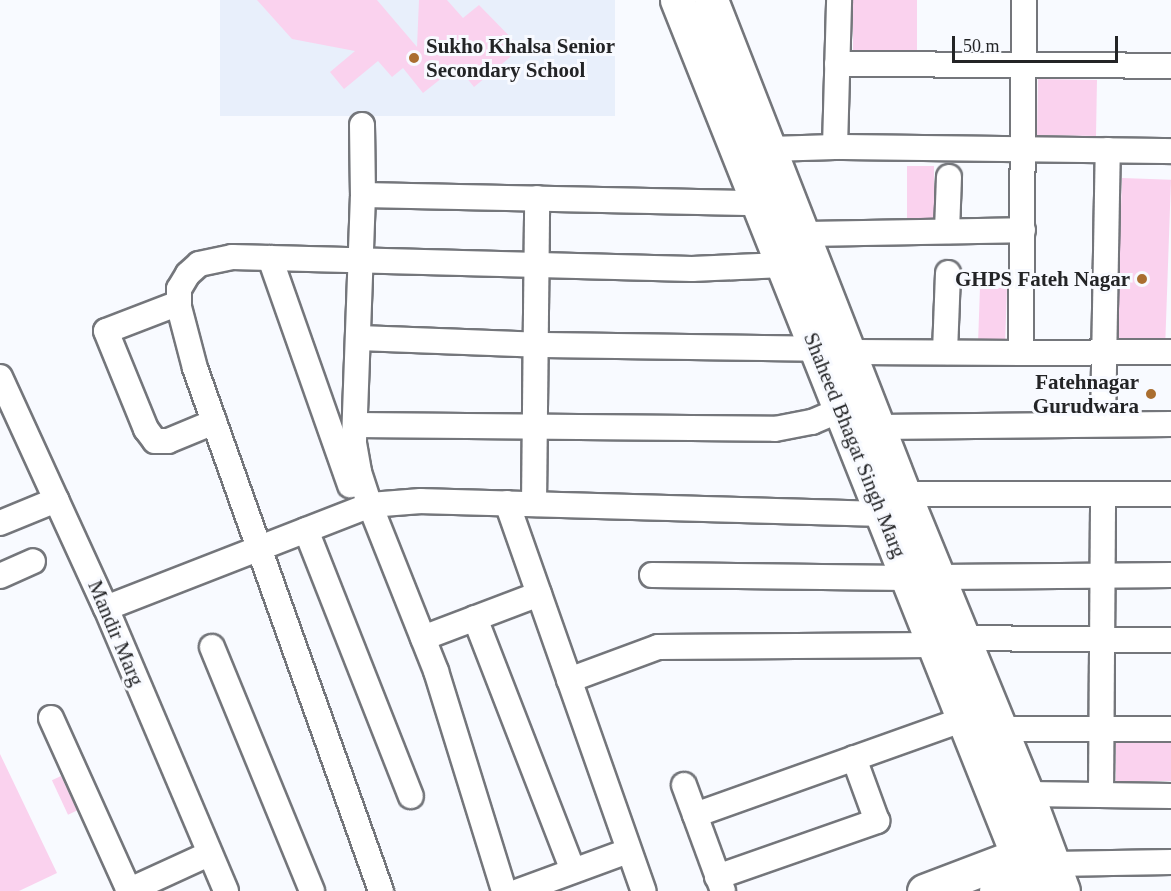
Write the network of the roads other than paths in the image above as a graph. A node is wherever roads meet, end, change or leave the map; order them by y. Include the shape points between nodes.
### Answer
1 (677, 0) edge
2 (711, 0) edge
3 (839, 0) edge
4 (1024, 0) edge
5 (837, 64) junction
6 (1023, 65) junction
7 (1171, 66) edge
8 (362, 125) dead end
9 (835, 147) junction
10 (770, 149) junction
11 (1025, 150) junction
12 (1108, 150) junction
13 (1171, 151) edge
14 (950, 177) dead end
15 (363, 195) junction
16 (537, 198) junction
17 (758, 202) junction
18 (1023, 230) junction
19 (947, 231) junction
20 (804, 234) junction
21 (270, 258) junction
22 (361, 261) junction
23 (783, 265) junction
24 (537, 266) junction
25 (948, 273) dead end
26 (179, 303) junction
27 (359, 338) junction
28 (537, 345) junction
29 (817, 349) junction
30 (849, 352) junction
31 (945, 352) junction
32 (1021, 352) junction
33 (1171, 352) edge
34 (1105, 353) junction
35 (0, 377) edge
36 (840, 410) junction
37 (214, 422) junction
38 (1171, 423) edge
39 (1103, 424) junction
40 (355, 425) junction
41 (535, 427) junction
42 (878, 427) junction
43 (1171, 494) edge
44 (1103, 495) junction
45 (56, 500) junction
46 (507, 503) junction
47 (534, 504) junction
48 (892, 504) junction
49 (370, 505) junction
50 (0, 523) edge
51 (306, 530) junction
52 (258, 549) junction
53 (33, 561) dead end
54 (652, 574) dead end
55 (1103, 575) junction
56 (1171, 575) edge
57 (0, 576) edge
58 (922, 578) junction
59 (539, 594) junction
60 (106, 608) junction
61 (476, 618) junction
62 (423, 638) junction
63 (1102, 639) junction
64 (1171, 640) edge
65 (948, 641) junction
66 (212, 647) dead end
67 (569, 680) junction
68 (51, 718) dead end
69 (963, 719) junction
70 (1000, 729) junction
71 (1102, 729) junction
72 (1171, 729) edge
73 (854, 758) junction
74 (684, 785) dead end
75 (1027, 794) junction
76 (1101, 795) junction
77 (411, 796) dead end
78 (1171, 796) edge
79 (695, 815) junction
80 (628, 851) junction
81 (209, 854) junction
82 (1171, 862) edge
83 (573, 871) junction
84 (1040, 871) edge
85 (720, 884) edge
86 (129, 891) edge
87 (226, 891) edge
88 (312, 891) edge
89 (381, 891) edge
90 (504, 891) edge
91 (519, 891) edge
92 (644, 891) edge
93 (924, 891) edge
94 (996, 891) edge

1 - 17 main road, Shaheed Bhagat Singh Marg
2 - 10 main road, Shaheed Bhagat Singh Marg
3 - 5 street
4 - 6 street
5 - 6 street
5 - 9 street
6 - 7 street
6 - 11 street
8 - 15 street
9 - 10 street
9 - 11 street
10 - 20 main road, Shaheed Bhagat Singh Marg
11 - 12 street
11 - 18 street
12 - 13 street
12 - 34 street
14 - 19 street
15 - 16 street
15 - 22 street
16 - 17 street
16 - 24 street
17 - 23 main road, Shaheed Bhagat Singh Marg
18 - 19 street
18 - 32 street
19 - 20 street
20 - 30 main road, Shaheed Bhagat Singh Marg
21 - 22 street
21 - 26 street via 232,257 199,264 179,289
21 - 49 street via 352,492
22 - 24 street
22 - 27 street
23 - 24 street via 692,269
23 - 29 main road, Shaheed Bhagat Singh Marg
24 - 28 street
25 - 31 street
26 - 37 street
26 - 37 street via 106,331 146,429 155,441 168,441
27 - 28 street
27 - 40 street
28 - 29 street
28 - 41 street
29 - 36 main road, Shaheed Bhagat Singh Marg
30 - 31 street
30 - 42 main road, Shaheed Bhagat Singh Marg
31 - 32 street
32 - 34 street
33 - 34 street
34 - 39 street
35 - 45 street, Mandir Marg
36 - 41 street via 805,424 775,429
36 - 48 main road, Shaheed Bhagat Singh Marg
37 - 52 street
38 - 39 street
39 - 42 street
40 - 41 street
40 - 49 street via 359,472
41 - 47 street
42 - 48 main road, Shaheed Bhagat Singh Marg
43 - 44 street
44 - 48 street
44 - 55 street
45 - 50 street
45 - 60 street, Mandir Marg
46 - 47 street
46 - 49 street via 421,501
46 - 59 street
47 - 48 street
48 - 58 main road, Shaheed Bhagat Singh Marg
49 - 51 street
49 - 62 street
51 - 52 street
51 - 77 street
52 - 60 street
52 - 89 street
53 - 57 street
54 - 58 street
55 - 56 street
55 - 58 street
55 - 63 street
58 - 65 main road, Shaheed Bhagat Singh Marg
59 - 61 street
59 - 67 street
60 - 81 street, Mandir Marg
61 - 62 street
61 - 83 street
62 - 90 street via 471,775
63 - 64 street
63 - 65 street
63 - 71 street
65 - 67 street via 658,647
65 - 69 main road, Shaheed Bhagat Singh Marg
65 - 70 main road, Shaheed Bhagat Singh Marg
66 - 88 street
67 - 80 street
68 - 86 street
69 - 73 street
69 - 84 main road, Shaheed Bhagat Singh Marg
70 - 71 street
70 - 75 main road, Shaheed Bhagat Singh Marg
71 - 72 street
71 - 76 street
73 - 79 street
73 - 85 street via 877,820
74 - 79 street
75 - 76 street
75 - 84 main road, Shaheed Bhagat Singh Marg
76 - 78 street
79 - 85 street
80 - 83 street
80 - 92 street
81 - 86 street
81 - 87 street, Mandir Marg
82 - 84 street
83 - 91 street
84 - 93 main road
84 - 94 main road

